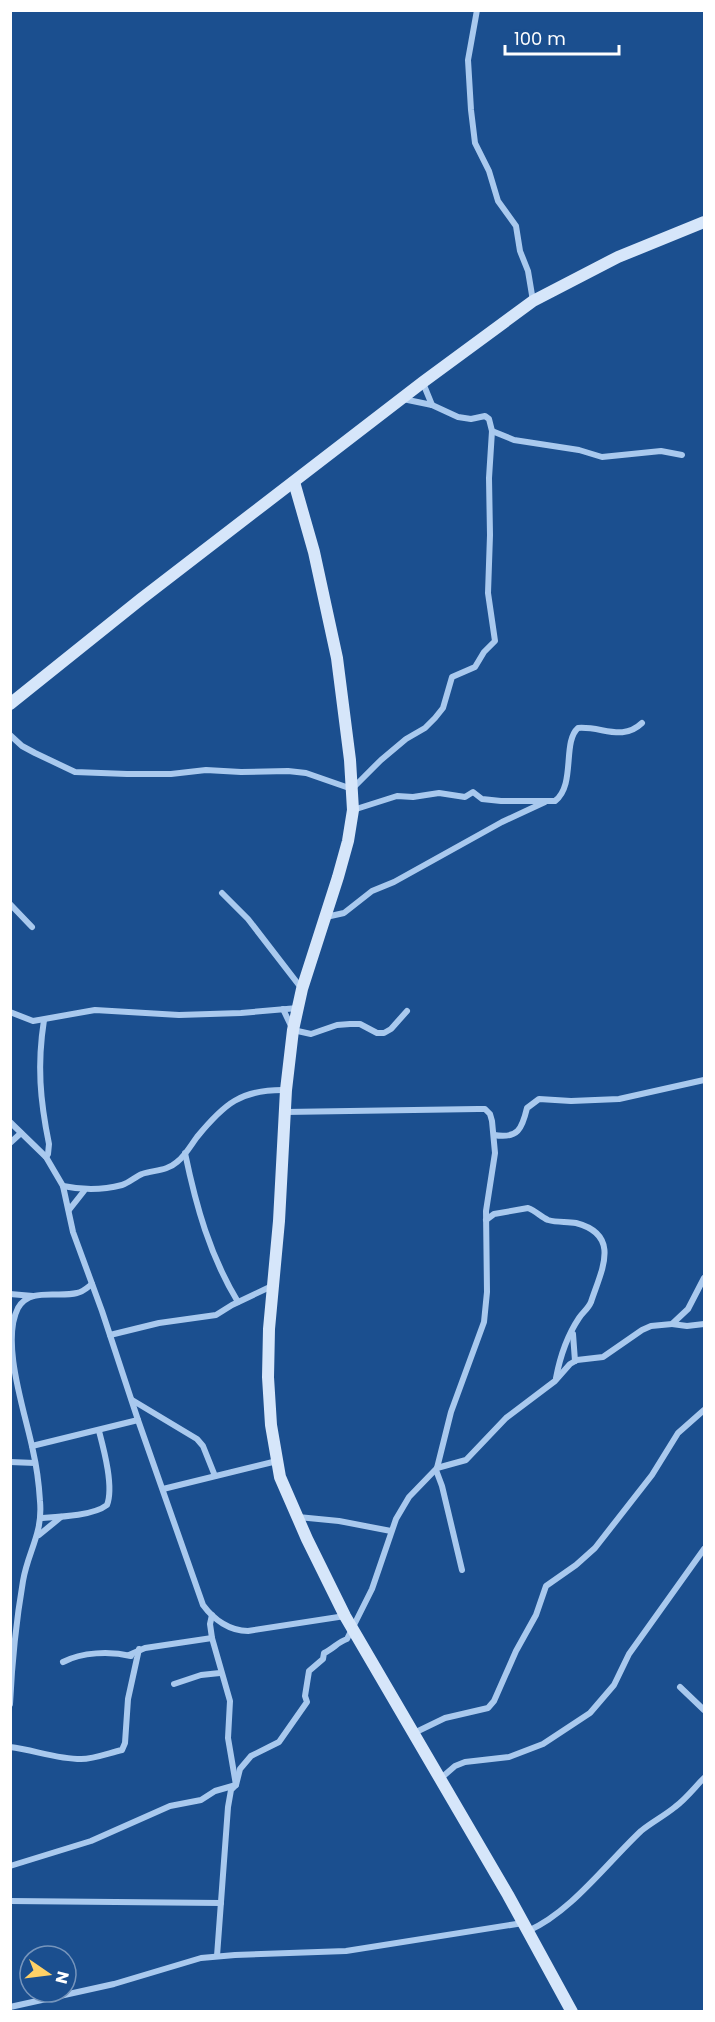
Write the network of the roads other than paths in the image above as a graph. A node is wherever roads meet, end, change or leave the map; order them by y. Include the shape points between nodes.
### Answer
1 (477, 10) edge
2 (705, 222) edge
3 (532, 301) junction
4 (423, 382) junction
5 (402, 399) junction
6 (432, 405) junction
7 (492, 431) junction
8 (682, 455) dead end
9 (294, 482) junction
10 (10, 704) edge
11 (642, 723) dead end
12 (10, 735) edge
13 (352, 789) junction
14 (546, 802) junction
15 (353, 810) junction
16 (222, 893) dead end
17 (10, 904) edge
18 (326, 917) junction
19 (32, 927) dead end
20 (302, 989) junction
21 (298, 1008) junction
22 (283, 1009) junction
23 (407, 1011) dead end
24 (10, 1012) edge
25 (44, 1020) junction
26 (293, 1030) junction
27 (705, 1080) edge
28 (286, 1090) junction
29 (285, 1112) junction
30 (10, 1122) edge
31 (21, 1133) junction
32 (494, 1135) junction
33 (10, 1143) edge
34 (185, 1153) junction
35 (46, 1157) junction
36 (63, 1185) junction
37 (84, 1191) junction
38 (69, 1210) junction
39 (486, 1211) junction
40 (494, 1214) junction
41 (486, 1220) junction
42 (705, 1278) edge
43 (92, 1284) junction
44 (273, 1286) junction
45 (10, 1294) edge
46 (33, 1296) junction
47 (238, 1302) junction
48 (12, 1322) edge
49 (672, 1324) junction
50 (705, 1324) edge
51 (573, 1330) junction
52 (110, 1335) junction
53 (575, 1361) junction
54 (555, 1380) junction
55 (131, 1400) junction
56 (705, 1410) edge
57 (138, 1420) junction
58 (99, 1431) junction
59 (32, 1446) junction
60 (277, 1461) junction
61 (10, 1462) edge
62 (35, 1463) junction
63 (436, 1469) junction
64 (215, 1476) junction
65 (163, 1489) junction
66 (61, 1517) junction
67 (297, 1517) junction
68 (41, 1518) junction
69 (391, 1531) junction
70 (39, 1535) junction
71 (705, 1549) edge
72 (462, 1570) dead end
73 (10, 1606) edge
74 (20, 1609) junction
75 (212, 1615) junction
76 (345, 1616) junction
77 (353, 1630) junction
78 (212, 1638) junction
79 (139, 1649) junction
80 (129, 1655) junction
81 (136, 1660) junction
82 (63, 1662) dead end
83 (220, 1673) junction
84 (11, 1675) edge
85 (174, 1684) dead end
86 (680, 1687) dead end
87 (10, 1704) edge
88 (705, 1710) edge
89 (414, 1733) junction
90 (10, 1747) edge
91 (705, 1778) edge
92 (440, 1779) junction
93 (236, 1785) junction
94 (10, 1866) edge
95 (10, 1900) edge
96 (221, 1903) junction
97 (526, 1927) junction
98 (218, 1956) junction
99 (10, 2007) edge
100 (572, 2012) edge

1 - 3 street via 468,60 474,137 498,201 516,226
2 - 3 street via 618,257
3 - 4 street
4 - 5 street
4 - 6 street
5 - 6 street
5 - 9 street
6 - 7 street via 458,417 484,416
7 - 8 street via 514,440 602,457 661,451
7 - 13 street via 488,593 495,643 486,648 475,667 452,677 443,708 435,718 381,760
9 - 10 street
9 - 13 street via 337,658
11 - 14 street via 626,733 578,728 562,793 555,801
12 - 13 street via 22,746 75,772 288,771
13 - 15 street
14 - 15 street via 482,799 473,792 465,797 439,793 393,796
14 - 18 street via 372,891 344,913
15 - 18 street
16 - 20 street via 248,919
17 - 19 street
18 - 20 street
20 - 21 street
21 - 22 street
21 - 26 street
22 - 25 street via 160,1015 95,1011
22 - 26 street
23 - 26 street via 384,1033 360,1024 337,1025 314,1034
24 - 25 street via 28,1020
25 - 35 street via 39,1067 49,1149
26 - 28 street
27 - 32 street via 619,1099 539,1099 527,1107 516,1133 508,1137
28 - 29 street
28 - 34 street via 240,1097 224,1108
29 - 32 street via 485,1109 490,1114
29 - 44 street
30 - 31 street
31 - 33 street
31 - 35 street
32 - 39 street via 494,1165
34 - 37 street via 166,1168 141,1174 123,1185
34 - 47 street via 208,1241
35 - 36 street
36 - 37 street
36 - 38 street
37 - 38 street
38 - 43 street
39 - 40 street
39 - 41 street
40 - 41 street
40 - 51 street via 528,1208 545,1219 575,1223 599,1234 605,1250 604,1262 589,1308
41 - 63 street via 484,1322
42 - 49 street via 688,1309
43 - 46 street via 78,1293
43 - 52 street
44 - 47 street
44 - 60 street via 268,1377
45 - 46 street
46 - 48 street via 18,1307
47 - 52 street via 216,1315
48 - 59 street via 15,1378
49 - 50 street
49 - 53 street via 642,1330 603,1357
51 - 53 street
51 - 54 street
52 - 55 street
53 - 54 street
54 - 63 street via 506,1418 466,1460
55 - 57 street
55 - 64 street via 197,1439
56 - 89 street via 678,1432 652,1475 596,1548 546,1586 536,1615 488,1708 445,1718
57 - 58 street
57 - 65 street
58 - 59 street
58 - 66 street via 108,1501 104,1508
59 - 62 street
60 - 64 street
60 - 67 street
61 - 62 street
62 - 68 street
63 - 69 street via 409,1497
63 - 72 street
64 - 65 street
65 - 75 street via 198,1598
66 - 68 street
66 - 70 street
67 - 69 street
67 - 76 street
68 - 70 street
69 - 77 street via 372,1589
70 - 74 street via 28,1562
71 - 92 street via 629,1654 615,1685 590,1713 543,1744 509,1757 465,1762
73 - 74 street
74 - 84 street
75 - 76 street via 232,1629 248,1631
75 - 78 street
76 - 77 street
77 - 89 street
77 - 93 street via 309,1671 307,1702 299,1715 279,1742 251,1756 240,1769
78 - 79 street
78 - 83 street
79 - 80 street
79 - 81 street
80 - 81 street
80 - 82 street via 87,1654
81 - 90 street via 122,1750 81,1759
83 - 85 street
83 - 93 street via 230,1701 228,1738
84 - 87 street
86 - 88 street
89 - 92 street
91 - 97 street via 677,1806 644,1828 566,1907 546,1923
92 - 97 street
93 - 94 street via 201,1800 170,1806 91,1841
93 - 96 street via 228,1807
95 - 96 street
96 - 98 street
97 - 98 street via 346,1951
97 - 100 street
98 - 99 street

